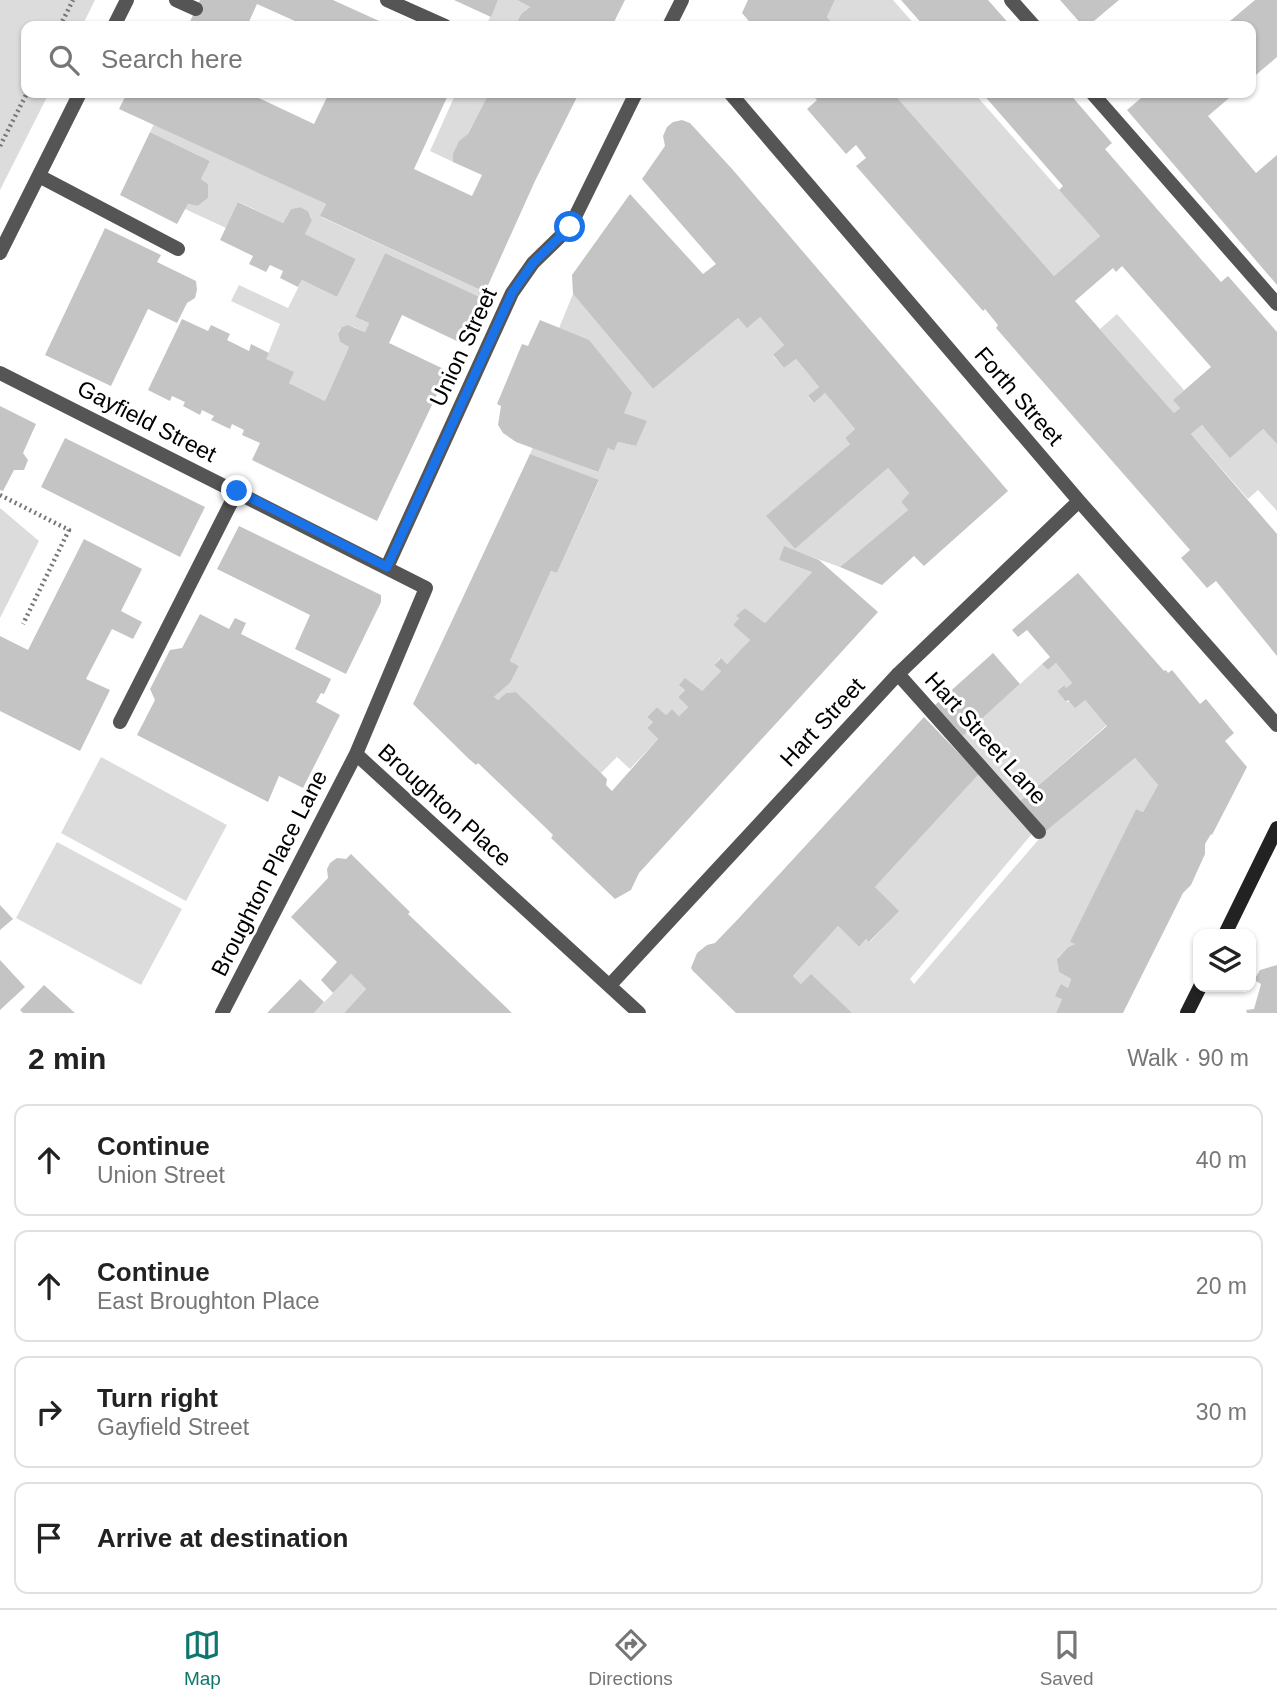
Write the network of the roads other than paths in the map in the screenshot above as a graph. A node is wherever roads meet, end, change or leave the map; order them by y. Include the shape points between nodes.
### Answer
1 (127, 0) edge
2 (176, 0) edge
3 (387, 0) edge
4 (682, 0) edge
5 (1011, 0) edge
6 (196, 9) dead end
7 (116, 21) edge
8 (434, 21) edge
9 (672, 21) edge
10 (1030, 21) edge
11 (78, 98) edge
12 (634, 98) edge
13 (734, 98) edge
14 (1096, 98) edge
15 (39, 176) junction
16 (178, 248) dead end
17 (0, 253) edge
18 (1277, 304) edge
19 (0, 373) edge
20 (237, 491) junction
21 (1079, 501) junction
22 (387, 567) junction
23 (898, 674) junction
24 (120, 722) dead end
25 (1277, 726) edge
26 (356, 754) junction
27 (1277, 828) edge
28 (1039, 832) dead end
29 (1227, 929) edge
30 (610, 985) junction
31 (1198, 992) edge
32 (222, 1013) edge
33 (639, 1013) edge
34 (1188, 1013) edge

1 - 7 street
2 - 6 street
3 - 8 street
4 - 9 street
5 - 10 street
11 - 15 street
12 - 22 street, Union Street via 570,227 533,263 512,293
13 - 21 street, Forth Street
14 - 18 street
15 - 16 street
15 - 17 street
19 - 20 street, Gayfield Street
20 - 22 street, Gayfield Street
20 - 24 street
21 - 23 street, Hart Street
21 - 25 street, Forth Street
22 - 26 street, Broughton Place via 426,588
23 - 28 street, Hart Street Lane
23 - 30 street, Hart Street
26 - 30 street, Broughton Place
26 - 32 street, Broughton Place Lane
27 - 29 main road
30 - 33 street, Broughton Place
31 - 34 main road

